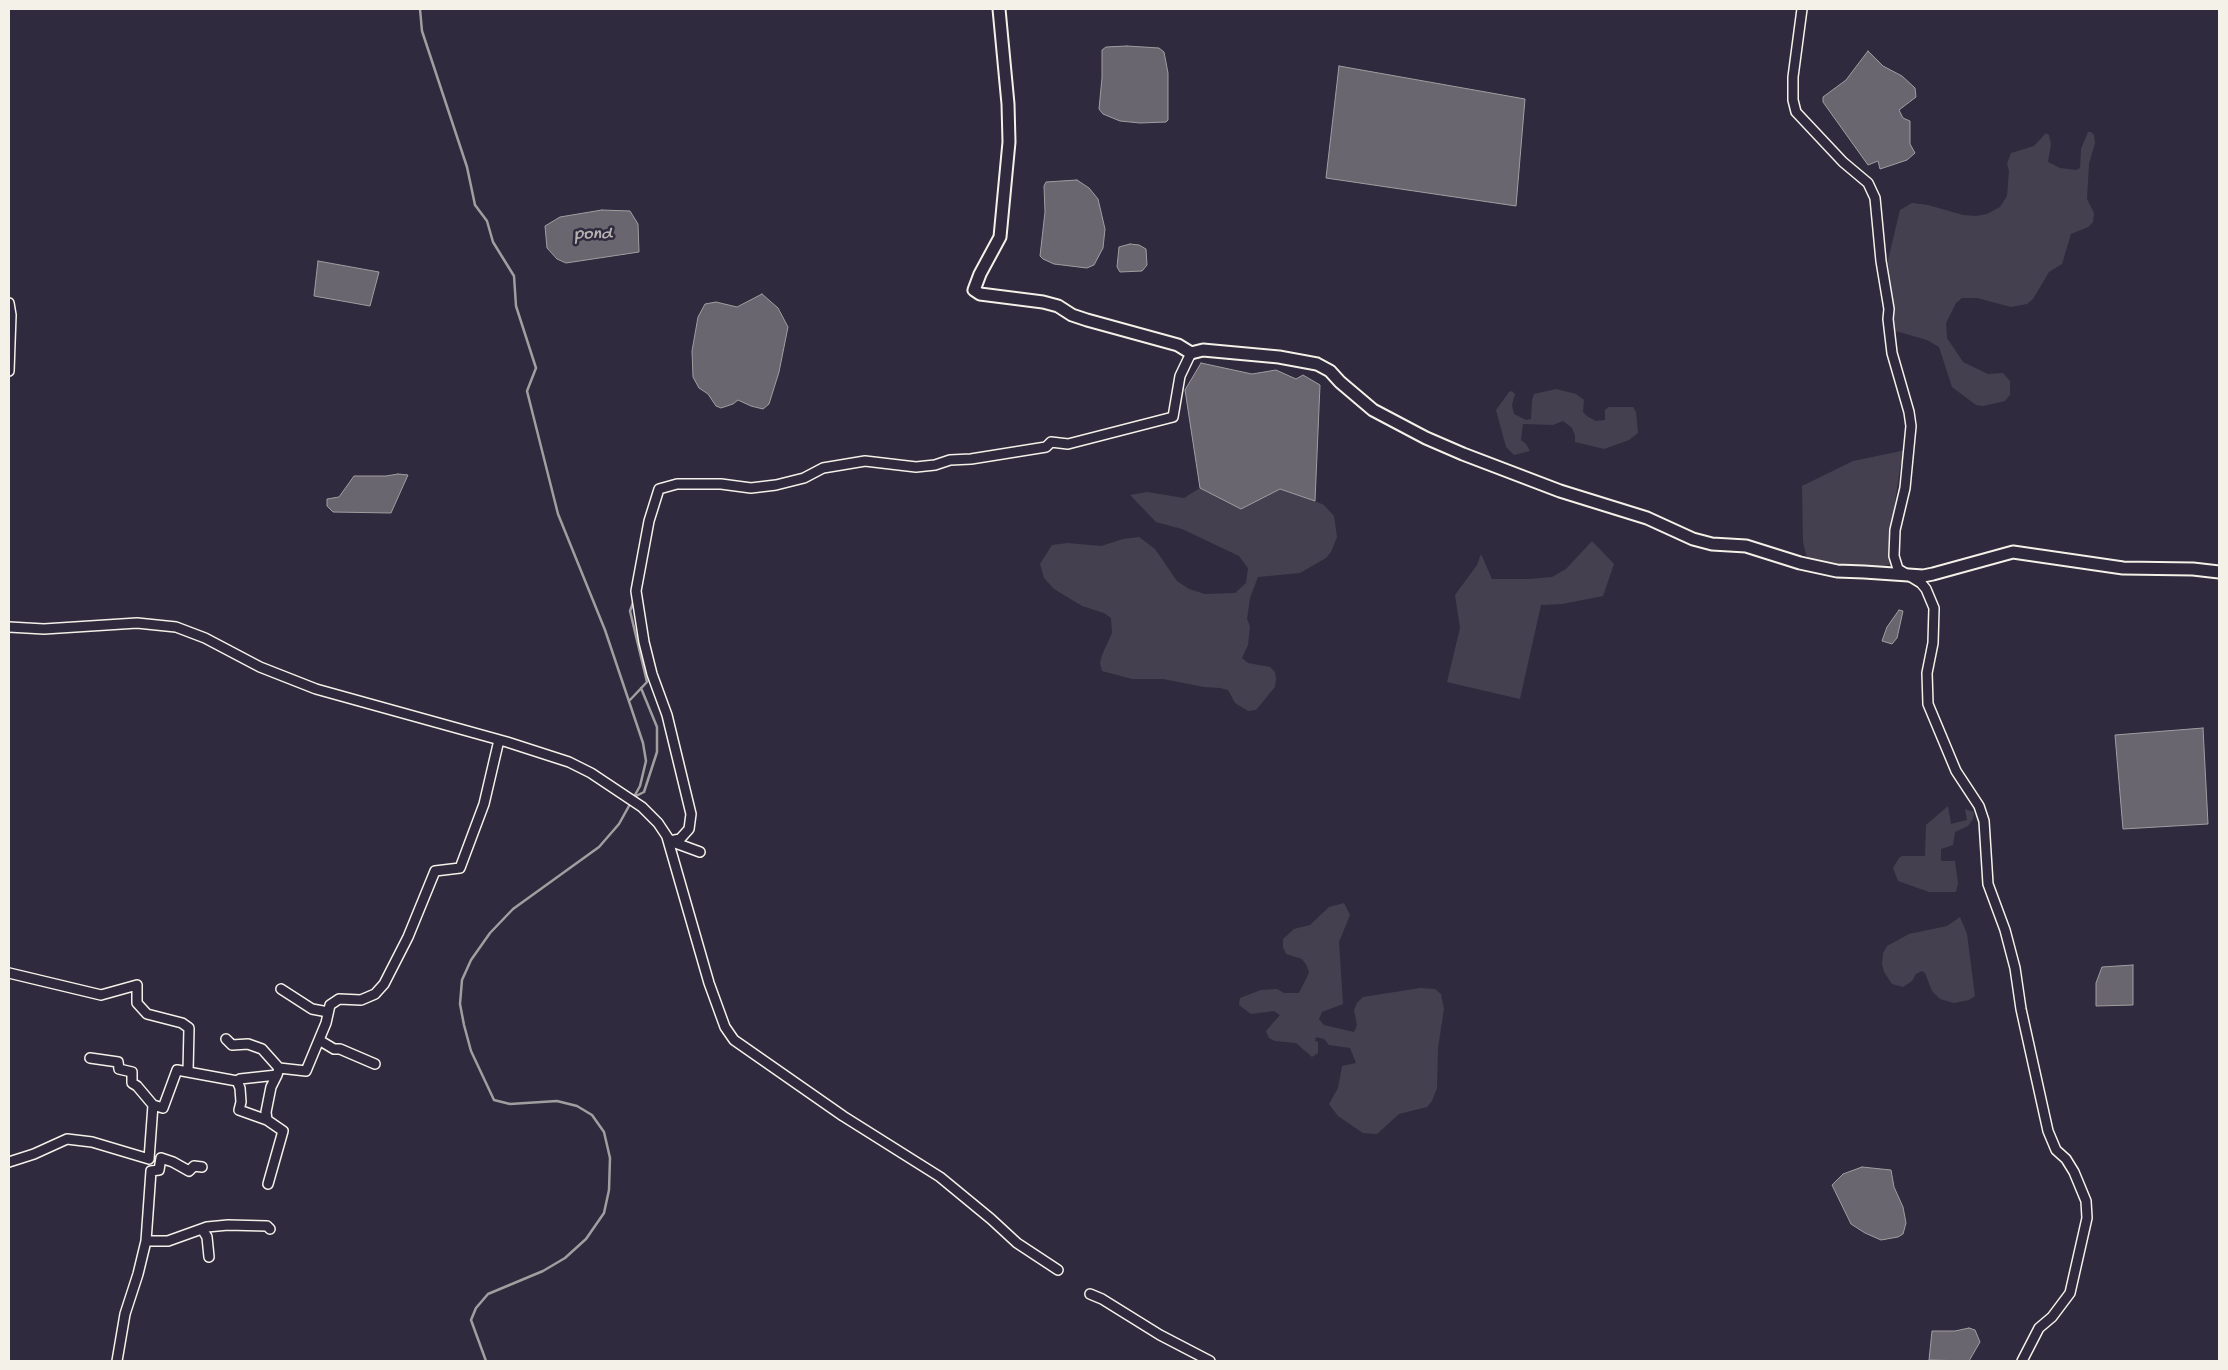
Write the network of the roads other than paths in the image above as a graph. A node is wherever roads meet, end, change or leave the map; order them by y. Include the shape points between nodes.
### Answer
1 (999, 9) edge
2 (1802, 9) edge
3 (9, 303) edge
4 (1191, 353) junction
5 (9, 371) edge
6 (2219, 572) edge
7 (1904, 573) junction
8 (9, 627) edge
9 (499, 740) junction
10 (668, 839) junction
11 (700, 852) dead end
12 (9, 973) edge
13 (281, 988) dead end
14 (328, 1012) junction
15 (226, 1039) dead end
16 (319, 1040) junction
17 (90, 1058) dead end
18 (376, 1064) dead end
19 (188, 1072) junction
20 (278, 1072) junction
21 (237, 1081) junction
22 (153, 1105) junction
23 (267, 1120) junction
24 (149, 1159) junction
25 (9, 1162) edge
26 (202, 1167) dead end
27 (152, 1171) junction
28 (268, 1184) dead end
29 (202, 1228) junction
30 (270, 1229) dead end
31 (146, 1241) junction
32 (209, 1257) dead end
33 (1058, 1270) dead end
34 (1090, 1294) dead end
35 (117, 1361) edge
36 (1210, 1361) edge
37 (2022, 1361) edge

1 - 4 street via 1009,142 1002,223 1000,237 974,290 980,294 1050,304 1088,320 1178,344
2 - 7 street via 1793,77 1796,112 1843,162 1868,183 1875,198 1892,353 1911,426 1905,488 1894,541 1895,563
3 - 5 street
4 - 7 street via 1203,350 1317,364 1330,371 1373,410 1426,438 1560,491 1647,518 1693,539 1746,546 1837,571
4 - 10 street via 1180,376 1173,417 1068,444 1052,442 1046,447 916,467 865,461 824,468 804,478 776,485 751,488 677,484 659,489 649,521 636,591 644,642 667,715 691,814 689,829 680,838
6 - 7 street via 2123,568 2013,552 1923,576
7 - 37 street via 1926,589 1934,608 1933,643 1927,672 1928,704 1956,772 1975,798 1981,814 1988,884 2015,968 2048,1131 2056,1150 2074,1172 2086,1201 2087,1218 2070,1292 2052,1317 2039,1328
8 - 9 street via 44,629 137,623 176,627 205,638 260,667 316,689
9 - 10 street via 569,762 591,773 642,807
9 - 14 street via 484,804 460,868 435,871 408,937 384,984 375,994 361,1000 339,999 330,1005
10 - 11 street
10 - 33 street via 715,999 725,1027 734,1040 843,1116 940,1177 1017,1243
12 - 19 street via 101,995 137,985 137,1003 147,1014 189,1028
13 - 14 street via 312,1009
14 - 16 street
15 - 20 street via 232,1045 248,1044 262,1049
16 - 18 street
16 - 20 street via 306,1071
17 - 22 street via 118,1062 119,1069 132,1072 132,1083
19 - 21 street
19 - 22 street via 177,1070 163,1108
20 - 21 street
20 - 23 street via 271,1087
21 - 23 street via 240,1110
22 - 24 street
23 - 28 street via 283,1131
24 - 25 street via 92,1142 67,1139
24 - 27 street via 148,1166
26 - 27 street via 194,1166 189,1171 161,1158 160,1170
27 - 31 street
29 - 30 street via 228,1225 267,1226
29 - 31 street via 168,1241
29 - 32 street via 207,1237
31 - 35 street via 125,1314
34 - 36 street

